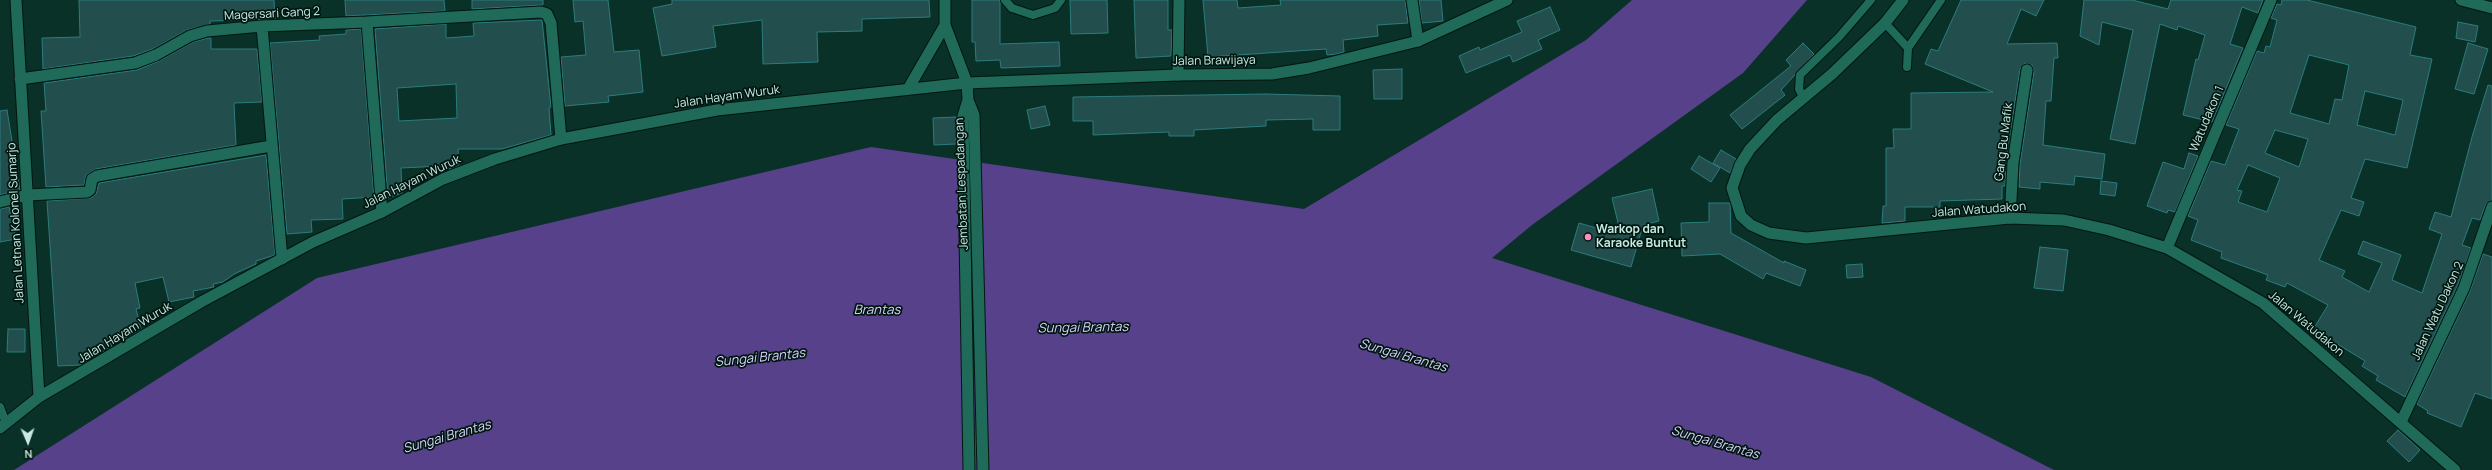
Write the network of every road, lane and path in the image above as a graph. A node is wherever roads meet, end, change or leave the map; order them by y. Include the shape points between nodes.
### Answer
1 (16, 0) edge
2 (944, 0) edge
3 (1005, 0) edge
4 (1061, 0) edge
5 (1179, 0) edge
6 (1412, 0) edge
7 (1508, 0) edge
8 (1871, 0) edge
9 (1903, 0) edge
10 (1941, 0) edge
11 (2271, 0) edge
12 (2461, 0) edge
13 (2492, 8) edge
14 (367, 22) junction
15 (1885, 23) junction
16 (945, 25) junction
17 (262, 26) junction
18 (1418, 41) junction
19 (1908, 48) junction
20 (1907, 67) dead end
21 (2027, 70) dead end
22 (1178, 74) junction
23 (20, 79) junction
24 (967, 83) junction
25 (908, 89) junction
26 (1804, 99) junction
27 (968, 115) junction
28 (561, 139) junction
29 (271, 146) junction
30 (27, 196) junction
31 (0, 202) edge
32 (2492, 207) edge
33 (382, 212) junction
34 (2010, 218) junction
35 (2167, 248) junction
36 (282, 259) junction
37 (39, 397) junction
38 (0, 407) edge
39 (2401, 422) junction
40 (3, 425) edge
41 (969, 470) edge
42 (983, 470) edge
43 (2455, 470) edge

1 - 23 street, Jalan Letnan Kolonel Sumarjo
2 - 16 street
3 - 4 lane via 1012,8 1034,15 1055,8
5 - 22 street
6 - 18 street
7 - 18 street, Jalan Brawijaya
8 - 26 lane via 1839,37 1800,75 1799,89
9 - 15 street, Jalan Watudakon
10 - 19 lane
11 - 35 street, Watudakon 1
12 - 13 street
14 - 17 street, Magersari Gang 2
14 - 28 street, Magersari Gang 2 via 541,12 547,14 551,23
14 - 33 street
15 - 19 lane
15 - 26 street, Jalan Watudakon
16 - 24 street, Jembatan Lespadangan
16 - 25 street
17 - 23 street, Magersari Gang 2 via 197,33 135,63
17 - 29 street
18 - 22 street, Jalan Brawijaya via 1309,68 1272,74
19 - 20 lane
21 - 34 street, Gang Bu Mafik via 2013,163
22 - 24 street, Jalan Brawijaya
23 - 30 street, Jalan Letnan Kolonel Sumarjo
24 - 25 street, Jalan Brawijaya
24 - 27 street, Jembatan Lespadangan
25 - 28 street, Jalan Hayam Wuruk via 717,110
26 - 34 street, Jalan Watudakon via 1777,120 1750,149 1740,165 1732,188 1741,216 1751,226 1769,233 1806,238
27 - 41 street, Jembatan Lespadangan
27 - 42 street, Jembatan Lespadangan
28 - 33 street, Jalan Hayam Wuruk via 495,159 443,179
29 - 30 street via 97,176 92,179 90,190 87,192
29 - 36 street
30 - 31 street
30 - 37 street, Jalan Letnan Kolonel Sumarjo
32 - 39 street, Jalan Watu Dakon 2 via 2470,274
33 - 36 street, Jalan Hayam Wuruk via 313,242
34 - 35 street, Jalan Watudakon via 2064,220 2109,230
35 - 39 street, Jalan Watudakon via 2263,303
36 - 37 street, Jalan Hayam Wuruk via 201,302
37 - 40 street, Jalan Hayam Wuruk
38 - 40 lane
39 - 43 street, Jalan Watudakon

